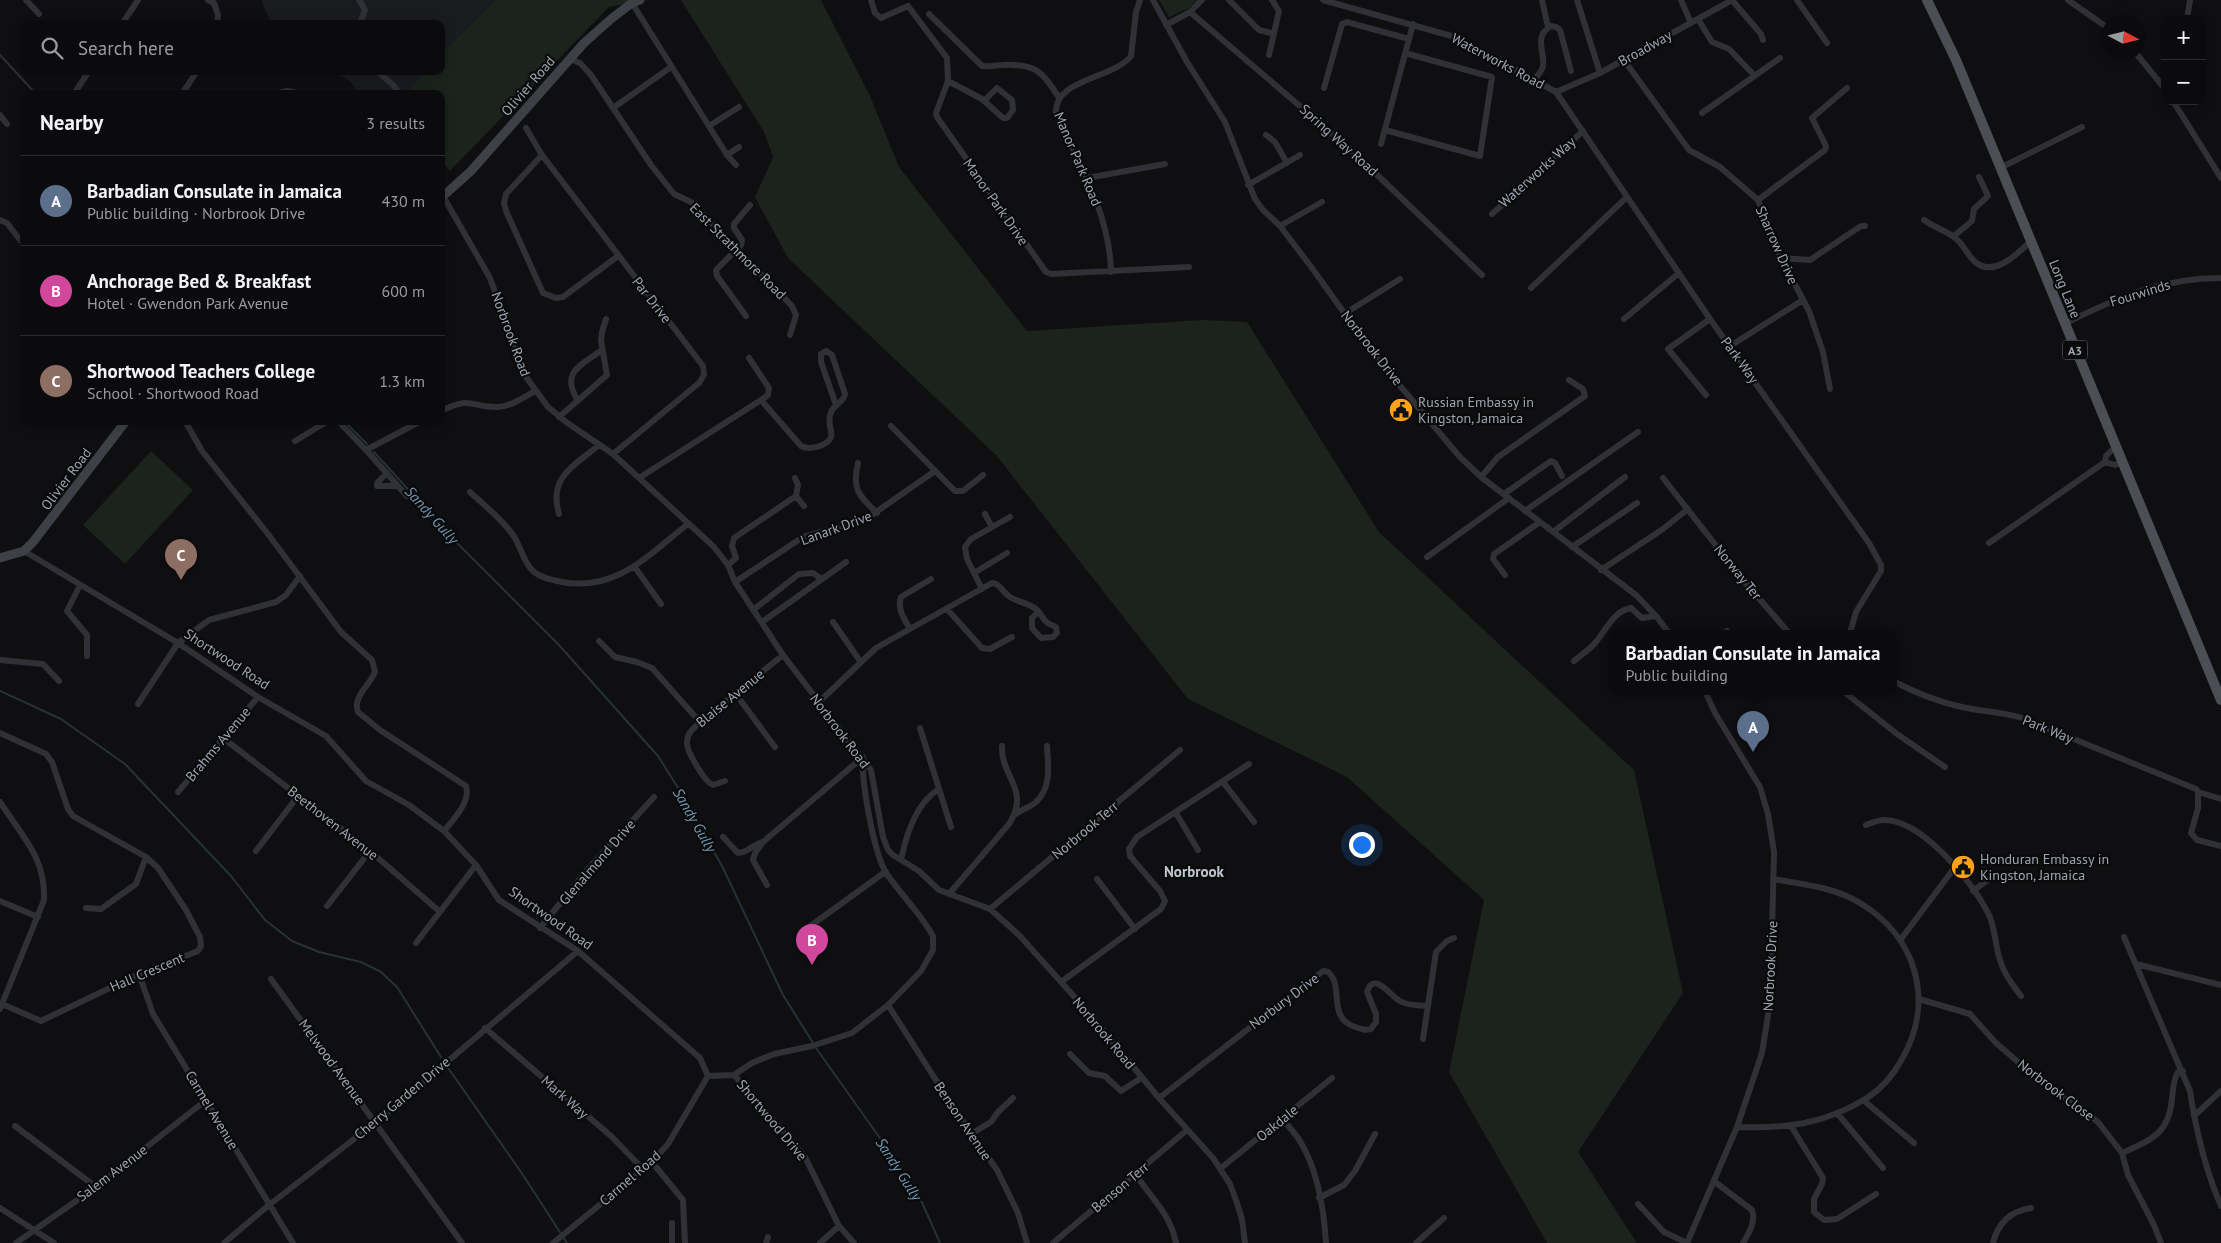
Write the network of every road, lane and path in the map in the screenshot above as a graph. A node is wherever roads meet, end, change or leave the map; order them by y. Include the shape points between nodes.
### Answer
1 (26, 0) edge
2 (138, 0) edge
3 (208, 0) edge
4 (360, 0) edge
5 (871, 0) edge
6 (1140, 0) edge
7 (1153, 0) edge
8 (1202, 0) edge
9 (1230, 0) edge
10 (1272, 0) edge
11 (1323, 0) edge
12 (1542, 0) edge
13 (1578, 0) edge
14 (1681, 0) edge
15 (1732, 0) edge
16 (1797, 0) edge
17 (1927, 0) edge
18 (2068, 0) edge
19 (2190, 0) edge
20 (636, 2) edge
21 (908, 3) edge
22 (1190, 12) junction
23 (40, 14) dead end
24 (929, 14) dead end
25 (2188, 15) edge
26 (1698, 19) junction
27 (125, 20) edge
28 (217, 20) edge
29 (361, 20) edge
30 (1691, 23) junction
31 (2101, 23) edge
32 (1413, 24) junction
33 (1166, 25) junction
34 (1548, 27) junction
35 (1274, 34) junction
36 (1409, 39) junction
37 (1763, 40) dead end
38 (1827, 43) dead end
39 (1405, 53) junction
40 (1269, 55) dead end
41 (1780, 58) dead end
42 (570, 59) junction
43 (1624, 60) junction
44 (2141, 60) edge
45 (671, 67) junction
46 (1571, 72) dead end
47 (1600, 73) junction
48 (86, 75) edge
49 (194, 75) edge
50 (381, 75) edge
51 (1755, 76) junction
52 (1535, 79) junction
53 (948, 81) junction
54 (2161, 84) edge
55 (1324, 88) dead end
56 (1847, 88) dead end
57 (77, 90) edge
58 (185, 90) edge
59 (397, 90) edge
60 (1556, 92) junction
61 (1059, 98) junction
62 (984, 101) junction
63 (2176, 105) edge
64 (739, 107) dead end
65 (613, 108) junction
66 (1702, 113) dead end
67 (0, 114) edge
68 (7, 124) dead end
69 (708, 126) junction
70 (2082, 127) dead end
71 (526, 128) dead end
72 (1385, 130) junction
73 (1583, 131) junction
74 (1266, 135) dead end
75 (1381, 144) dead end
76 (739, 147) dead end
77 (727, 155) junction
78 (1300, 155) dead end
79 (542, 156) junction
80 (1287, 163) junction
81 (1164, 164) dead end
82 (736, 165) dead end
83 (2000, 168) junction
84 (1979, 176) dead end
85 (1087, 178) junction
86 (2221, 178) edge
87 (1248, 185) junction
88 (445, 194) edge
89 (1627, 197) junction
90 (1758, 200) junction
91 (445, 202) edge
92 (1322, 202) dead end
93 (750, 205) dead end
94 (1492, 214) dead end
95 (0, 220) edge
96 (1924, 220) dead end
97 (1280, 226) junction
98 (1865, 226) dead end
99 (1954, 236) junction
100 (20, 240) edge
101 (2030, 242) junction
102 (737, 249) junction
103 (618, 256) junction
104 (1781, 258) junction
105 (1188, 267) dead end
106 (1111, 272) junction
107 (1678, 273) junction
108 (1482, 275) dead end
109 (2221, 278) edge
110 (1400, 279) dead end
111 (1531, 288) dead end
112 (1803, 300) junction
113 (1344, 314) junction
114 (746, 316) dead end
115 (606, 319) dead end
116 (1624, 319) dead end
117 (1710, 319) junction
118 (2064, 324) junction
119 (790, 335) dead end
120 (1730, 346) junction
121 (602, 350) junction
122 (749, 358) dead end
123 (1569, 380) dead end
124 (1830, 389) dead end
125 (535, 391) junction
126 (1706, 394) dead end
127 (762, 400) junction
128 (578, 401) junction
129 (836, 405) junction
130 (445, 409) edge
131 (559, 417) junction
132 (123, 425) edge
133 (187, 425) edge
134 (321, 425) edge
135 (342, 425) edge
136 (405, 425) edge
137 (891, 426) dead end
138 (1638, 432) dead end
139 (295, 441) dead end
140 (599, 445) junction
141 (2115, 448) junction
142 (366, 450) junction
143 (612, 454) junction
144 (2105, 462) junction
145 (2121, 462) junction
146 (858, 463) dead end
147 (934, 471) junction
148 (387, 473) junction
149 (983, 475) dead end
150 (1562, 476) dead end
151 (1481, 477) junction
152 (639, 478) junction
153 (795, 478) dead end
154 (1625, 478) dead end
155 (1663, 478) dead end
156 (398, 486) junction
157 (470, 492) dead end
158 (407, 496) dead end
159 (796, 496) junction
160 (1507, 496) junction
161 (1637, 503) dead end
162 (804, 506) dead end
163 (1688, 510) junction
164 (1525, 511) junction
165 (877, 513) junction
166 (559, 514) dead end
167 (985, 514) dead end
168 (1010, 517) dead end
169 (1540, 522) junction
170 (688, 524) junction
171 (992, 526) junction
172 (1553, 532) junction
173 (1989, 543) dead end
174 (1572, 547) junction
175 (24, 551) junction
176 (1007, 553) dead end
177 (1427, 557) dead end
178 (0, 558) edge
179 (846, 562) dead end
180 (634, 566) junction
181 (728, 566) junction
182 (1601, 570) junction
183 (974, 573) junction
184 (1505, 575) dead end
185 (300, 576) junction
186 (822, 579) junction
187 (931, 579) dead end
188 (734, 582) junction
189 (80, 585) junction
190 (982, 589) junction
191 (661, 604) dead end
192 (947, 609) junction
193 (753, 610) junction
194 (1038, 612) junction
195 (1656, 616) junction
196 (762, 622) junction
197 (833, 622) dead end
198 (910, 629) junction
199 (1667, 630) edge
200 (1786, 630) edge
201 (1851, 630) edge
202 (1012, 637) dead end
203 (599, 641) dead end
204 (178, 643) junction
205 (783, 654) junction
206 (88, 656) dead end
207 (0, 660) edge
208 (860, 661) junction
209 (1574, 661) dead end
210 (59, 681) dead end
211 (1897, 683) edge
212 (734, 693) junction
213 (1707, 695) edge
214 (1848, 695) edge
215 (258, 697) junction
216 (2221, 700) edge
217 (819, 702) junction
218 (138, 704) dead end
219 (700, 722) junction
220 (920, 728) dead end
221 (0, 733) edge
222 (223, 738) junction
223 (1002, 746) dead end
224 (1046, 746) dead end
225 (776, 747) dead end
226 (1180, 750) dead end
227 (863, 757) junction
228 (1249, 764) dead end
229 (1945, 767) dead end
230 (724, 781) dead end
231 (1223, 782) junction
232 (939, 789) junction
233 (178, 792) dead end
234 (2198, 792) junction
235 (298, 796) junction
236 (654, 797) dead end
237 (2221, 799) edge
238 (0, 802) edge
239 (1176, 813) junction
240 (1016, 814) junction
241 (1254, 822) dead end
242 (1866, 825) dead end
243 (951, 827) dead end
244 (444, 831) junction
245 (724, 836) dead end
246 (763, 842) junction
247 (2221, 846) edge
248 (1198, 850) dead end
249 (256, 851) dead end
250 (370, 851) junction
251 (146, 857) junction
252 (901, 860) junction
253 (476, 865) junction
254 (1955, 867) junction
255 (885, 872) junction
256 (1773, 879) junction
257 (1989, 879) dead end
258 (1097, 880) dead end
259 (767, 885) dead end
260 (1973, 891) junction
261 (949, 894) junction
262 (0, 901) edge
263 (327, 906) dead end
264 (86, 908) dead end
265 (990, 909) junction
266 (439, 911) junction
267 (38, 917) junction
268 (809, 927) dead end
269 (540, 928) junction
270 (1134, 929) junction
271 (2124, 937) dead end
272 (1454, 938) dead end
273 (1901, 939) junction
274 (416, 943) dead end
275 (578, 951) junction
276 (2136, 964) junction
277 (139, 974) junction
278 (271, 979) dead end
279 (1061, 982) junction
280 (2221, 984) edge
281 (2021, 996) dead end
282 (1919, 999) junction
283 (888, 1005) junction
284 (1, 1006) edge
285 (1427, 1006) junction
286 (486, 1028) junction
287 (1423, 1039) dead end
288 (1070, 1054) dead end
289 (2183, 1071) junction
290 (734, 1075) junction
291 (708, 1076) junction
292 (1141, 1078) junction
293 (1332, 1078) dead end
294 (2221, 1091) edge
295 (1013, 1098) dead end
296 (1159, 1098) junction
297 (206, 1100) junction
298 (1863, 1100) junction
299 (1837, 1113) junction
300 (2194, 1116) junction
301 (1283, 1119) junction
302 (376, 1122) junction
303 (15, 1126) dead end
304 (1791, 1126) junction
305 (1736, 1127) junction
306 (1187, 1130) junction
307 (971, 1134) junction
308 (1375, 1134) dead end
309 (1914, 1143) dead end
310 (2122, 1153) junction
311 (652, 1162) junction
312 (1220, 1168) junction
313 (1883, 1168) dead end
314 (643, 1169) junction
315 (1135, 1174) junction
316 (1714, 1182) junction
317 (96, 1187) junction
318 (1876, 1194) dead end
319 (1319, 1198) junction
320 (1638, 1204) dead end
321 (269, 1205) junction
322 (2221, 1206) edge
323 (0, 1208) edge
324 (2031, 1208) dead end
325 (1444, 1218) dead end
326 (672, 1223) dead end
327 (839, 1226) junction
328 (33, 1230) junction
329 (555, 1241) edge
330 (16, 1243) edge
331 (54, 1243) edge
332 (224, 1243) edge
333 (293, 1243) edge
334 (462, 1243) edge
335 (672, 1243) edge
336 (685, 1243) edge
337 (820, 1243) edge
338 (854, 1243) edge
339 (1027, 1243) edge
340 (1053, 1243) edge
341 (1176, 1243) edge
342 (1245, 1243) edge
343 (1326, 1243) edge
344 (1416, 1243) edge
345 (1687, 1243) edge
346 (1743, 1243) edge
347 (1992, 1243) edge
348 (2161, 1243) edge

1 - 23 street
2 - 27 street
3 - 28 street via 214,3
4 - 29 street via 365,10
5 - 21 street via 875,13 881,18
6 - 61 street, Manor Park Road via 1133,50 1127,61 1066,91
7 - 33 street, Norbrook Drive
8 - 22 street
9 - 35 street via 1258,30
10 - 35 street via 1279,11
11 - 32 street, Waterworks Road
12 - 34 street
13 - 47 street
14 - 30 street
15 - 26 street, Broadway
15 - 37 street
16 - 38 street
17 - 83 main road, Long Lane / A3 via 1956,60
18 - 31 street
19 - 25 street
20 - 42 main road, Olivier Road via 611,19
20 - 45 street
21 - 53 street, Manor Park Drive via 947,58
22 - 33 street
22 - 108 street, Spring Way Road via 1349,148
24 - 61 street via 982,66 1011,64 1031,67 1042,72
26 - 30 street, Broadway
26 - 51 street via 1712,42 1729,49
30 - 43 street, Broadway
32 - 36 street
32 - 52 street, Waterworks Road via 1455,36
33 - 87 street, Norbrook Drive via 1225,122
34 - 46 street via 1560,30
34 - 52 street via 1540,41 1543,65
35 - 40 street
36 - 39 street
36 - 55 street via 1347,22 1342,24
39 - 72 street
39 - 72 street via 1492,77 1480,156
41 - 51 street
42 - 65 street, East Strathmore Road via 580,63 591,74
42 - 88 main road, Olivier Road via 471,171
43 - 47 street, Broadway
43 - 90 street, Sharrow Drive via 1689,150 1720,167
44 - 54 street
45 - 65 street
45 - 69 street
47 - 60 street, Broadway
48 - 57 street
49 - 58 street
50 - 59 street
51 - 66 street
52 - 60 street, Waterworks Road
53 - 62 street
53 - 106 street, Manor Park Drive via 937,117 1043,269 1051,274
56 - 90 street via 1812,118 1825,150
60 - 73 street, Park Way
61 - 85 street, Manor Park Road via 1056,113
62 - 62 street via 997,88 1012,100 1013,110 1003,118
63 - 86 street
64 - 69 street
65 - 102 street, East Strathmore Road via 674,194 691,202
67 - 68 street
69 - 77 street
70 - 83 street
71 - 79 street, Par Drive
72 - 75 street
73 - 89 street, Park Way
73 - 94 street, Waterworks Way
74 - 80 street via 1275,142
76 - 77 street
77 - 82 street
78 - 80 street
79 - 103 street, Par Drive
79 - 103 street via 506,194 504,203 543,293 563,297
80 - 87 street
81 - 85 street
83 - 101 main road, Long Lane / A3
84 - 99 street via 1988,196 1974,209 1972,221
85 - 106 street, Manor Park Road via 1108,240
87 - 97 street, Norbrook Drive via 1262,210
89 - 107 street, Park Way
89 - 111 street
90 - 104 street, Sharrow Drive
91 - 125 street, Norbrook Road via 490,278 526,378
92 - 97 street
93 - 102 street via 734,224 742,240
95 - 100 street via 7,223
96 - 99 street via 1935,229
97 - 113 street, Norbrook Drive
98 - 104 street via 1810,260
99 - 101 street via 1975,262 1986,266 1999,265 2011,259
101 - 118 main road, Long Lane / A3
102 - 114 street via 718,266 716,273
102 - 119 street, East Strathmore Road via 792,306 796,315
103 - 143 street, Par Drive via 700,362 704,375 700,383
104 - 112 street, Sharrow Drive
105 - 106 street, Manor Park Drive
107 - 116 street
107 - 117 street, Park Way
109 - 118 street, Fourwinds via 2181,280 2146,288
110 - 113 street
112 - 120 street
112 - 124 street, Sharrow Drive via 1823,352
113 - 151 street, Norbrook Drive via 1374,356 1459,456
115 - 121 street
117 - 120 street, Park Way
117 - 126 street via 1668,349
118 - 141 main road, Long Lane / A3
120 - 201 street, Park Way via 1833,489 1881,565 1881,571 1856,612
121 - 128 street via 607,374
121 - 128 street via 571,376 570,386
122 - 127 street via 769,388 768,395
123 - 151 street via 1583,389 1585,396 1498,457
125 - 130 street via 508,405 498,407 464,402
125 - 131 street, Norbrook Road
127 - 129 street via 805,448 816,448 831,439 830,415
127 - 152 street
128 - 131 street
129 - 129 street via 821,362 821,354 826,351 832,355 845,394
131 - 140 street, Norbrook Road
132 - 175 main road, Olivier Road via 54,517
133 - 185 street via 202,451
134 - 139 street
135 - 142 street
136 - 142 street
137 - 147 street
138 - 164 street
140 - 143 street, Norbrook Road
140 - 166 street via 559,482 555,497
141 - 144 street via 2106,456
141 - 145 main road, Long Lane / A3
142 - 148 street
143 - 152 street, Norbrook Road
144 - 145 street
144 - 173 street
145 - 216 main road, Long Lane / A3
146 - 165 street via 856,486 863,500
147 - 149 street via 959,492
147 - 165 street, Lanark Drive
148 - 156 street
148 - 156 street via 377,486
150 - 160 street via 1555,463 1551,462
151 - 160 street, Norbrook Drive
152 - 170 street, Norbrook Road
153 - 159 street via 798,485
154 - 172 street
155 - 163 street, Norway Ter
156 - 158 street
157 - 180 street via 508,528 528,566 542,577 583,585 626,573
159 - 162 street
159 - 181 street via 734,538 732,546 736,558
160 - 164 street, Norbrook Drive
160 - 177 street
161 - 174 street
163 - 182 street
163 - 200 street, Norway Ter via 1742,580
164 - 169 street, Norbrook Drive
165 - 188 street, Lanark Drive via 802,537
167 - 171 street
168 - 171 street
169 - 172 street, Norbrook Drive
169 - 184 street via 1494,554 1493,559
170 - 180 street
170 - 181 street, Norbrook Road via 705,538
171 - 183 street via 971,539 965,547
172 - 174 street, Norbrook Drive
174 - 182 street, Norbrook Drive
175 - 178 main road
175 - 189 street, Shortwood Road
176 - 183 street
179 - 186 street
180 - 191 street
181 - 188 street, Norbrook Road
182 - 195 street, Norbrook Drive via 1636,595
183 - 190 street
185 - 204 street via 286,595 276,602 210,620
185 - 244 street via 341,632 374,664 373,676 356,703 358,712 466,786 466,799
186 - 193 street via 813,573 800,574
186 - 196 street
187 - 198 street via 901,597 901,613
188 - 193 street, Norbrook Road
189 - 204 street, Shortwood Road
189 - 206 street via 67,611 87,635
190 - 192 street
190 - 194 street via 996,583 1009,597
192 - 198 street
192 - 202 street via 982,648 990,649
193 - 196 street, Norbrook Road
194 - 194 street via 1032,618 1032,628 1041,638 1053,637 1056,627 1044,622
195 - 199 street, Norbrook Drive
195 - 209 street via 1642,618 1631,608 1624,610
196 - 205 street, Norbrook Road
197 - 208 street
198 - 208 street
203 - 219 street via 615,657 652,668
204 - 215 street, Shortwood Road
204 - 218 street
205 - 212 street, Blaise Avenue
205 - 217 street, Norbrook Road
207 - 210 street via 43,664
208 - 217 street
211 - 234 street, Park Way via 1962,708 2004,712 2022,718
212 - 219 street, Blaise Avenue
212 - 225 street
213 - 256 street, Norbrook Drive via 1760,787 1771,828
214 - 229 street
215 - 222 street, Brahms Avenue
215 - 244 street, Shortwood Road via 326,736 366,781 409,805
217 - 227 street, Norbrook Road
219 - 230 street, Blaise Avenue via 688,736 688,749 705,780 713,785
220 - 232 street
221 - 251 street, Hall Crescent via 46,754 73,816
222 - 233 street, Brahms Avenue
222 - 235 street, Beethoven Avenue
223 - 240 street via 1002,757 1017,794
224 - 240 street via 1046,787 1035,803
226 - 265 street, Norbrook Terr
227 - 246 street
227 - 252 street, Norbrook Road via 870,770 885,844
227 - 255 street via 863,788
228 - 231 street
231 - 239 street
231 - 241 street
232 - 243 street
232 - 252 street via 927,799 912,822
234 - 237 street, Park Way
234 - 247 street via 2198,808 2191,833 2197,840
235 - 249 street
235 - 250 street, Beethoven Avenue
236 - 269 street, Glenalmond Drive via 588,869
238 - 267 street via 38,859 45,882 44,900
239 - 248 street
239 - 270 street via 1138,837 1130,849 1130,856 1165,901 1155,914
240 - 261 street
242 - 254 street via 1882,819 1898,822 1933,843
244 - 253 street, Shortwood Road
245 - 246 street via 738,853
246 - 259 street via 753,860
250 - 263 street
250 - 266 street, Beethoven Avenue
251 - 264 street via 136,884 101,909
251 - 277 street, Hall Crescent via 169,882 200,937 201,946 198,951
252 - 261 street, Norbrook Road via 918,870 939,890
253 - 266 street
253 - 269 street, Shortwood Road via 499,900
254 - 260 street
254 - 273 street
255 - 268 street
255 - 283 street via 929,929 934,944 922,971
256 - 273 street via 1818,887 1861,903
256 - 305 street, Norbrook Drive via 1771,972 1765,1037
257 - 260 street
258 - 270 street
260 - 281 street via 1989,914 2006,976
261 - 265 street, Norbrook Road
262 - 267 street
265 - 279 street, Norbrook Road via 1019,935
266 - 274 street
267 - 284 street
269 - 275 street, Shortwood Road
270 - 279 street
271 - 276 street
272 - 285 street via 1436,952
273 - 282 street via 1913,965
275 - 286 street, Cherry Garden Drive
275 - 291 street, Shortwood Road via 700,1058
276 - 280 street
276 - 289 street
277 - 284 street, Hall Crescent via 41,1021
277 - 297 street, Carmel Avenue via 153,1014
278 - 302 street, Melwood Avenue
279 - 292 street, Norbrook Road
282 - 298 street via 1915,1032 1909,1048 1895,1073
282 - 310 street, Norbrook Close via 1970,1014 2025,1068 2098,1122
283 - 290 street via 845,1036 774,1054
283 - 307 street, Benson Avenue
285 - 287 street
285 - 296 street, Norbury Drive via 1401,1002 1382,984 1375,984 1367,992 1376,1022 1371,1029 1365,1030 1341,1017 1333,978 1323,971
286 - 302 street, Cherry Garden Drive
286 - 314 street, Mark Way via 611,1136
288 - 292 street via 1089,1072 1105,1076 1122,1091
289 - 300 street
289 - 310 street via 2178,1072 2174,1081 2171,1113 2166,1125 2147,1142
290 - 291 street
290 - 327 street, Shortwood Drive via 805,1157
291 - 311 street, Carmel Road via 668,1144
292 - 296 street, Norbrook Road
293 - 301 street, Oakdale
294 - 300 street
295 - 307 street via 991,1122
296 - 306 street, Norbrook Road
297 - 317 street, Salem Avenue
297 - 321 street, Carmel Avenue
298 - 299 street
298 - 309 street
299 - 304 street
299 - 313 street
300 - 322 street via 2208,1174
301 - 312 street, Oakdale
301 - 319 street via 1300,1141 1313,1170
302 - 321 street, Cherry Garden Drive
302 - 334 street, Melwood Avenue
303 - 317 street
304 - 305 street
304 - 318 street via 1823,1178 1814,1199 1814,1212 1824,1220 1837,1219
305 - 316 street, Norbrook Drive
306 - 312 street, Norbrook Road
306 - 315 street, Benson Terr
307 - 339 street, Benson Avenue via 1008,1190
308 - 319 street via 1344,1186
310 - 348 street via 2128,1174
311 - 314 street, Carmel Road
311 - 336 street via 682,1200
312 - 342 street, Norbrook Road via 1236,1200
314 - 329 street, Carmel Road
315 - 340 street, Benson Terr
315 - 341 street via 1166,1215
316 - 345 street, Norbrook Drive
316 - 346 street via 1752,1210 1752,1227
317 - 328 street, Salem Avenue
319 - 343 street
320 - 345 street via 1664,1232
321 - 332 street, Cherry Garden Drive
321 - 333 street, Carmel Avenue
323 - 328 street
324 - 347 street via 2019,1210 2006,1218
325 - 344 street
326 - 335 street
327 - 337 street
327 - 338 street, Shortwood Drive
328 - 330 street, Salem Avenue
328 - 331 street

